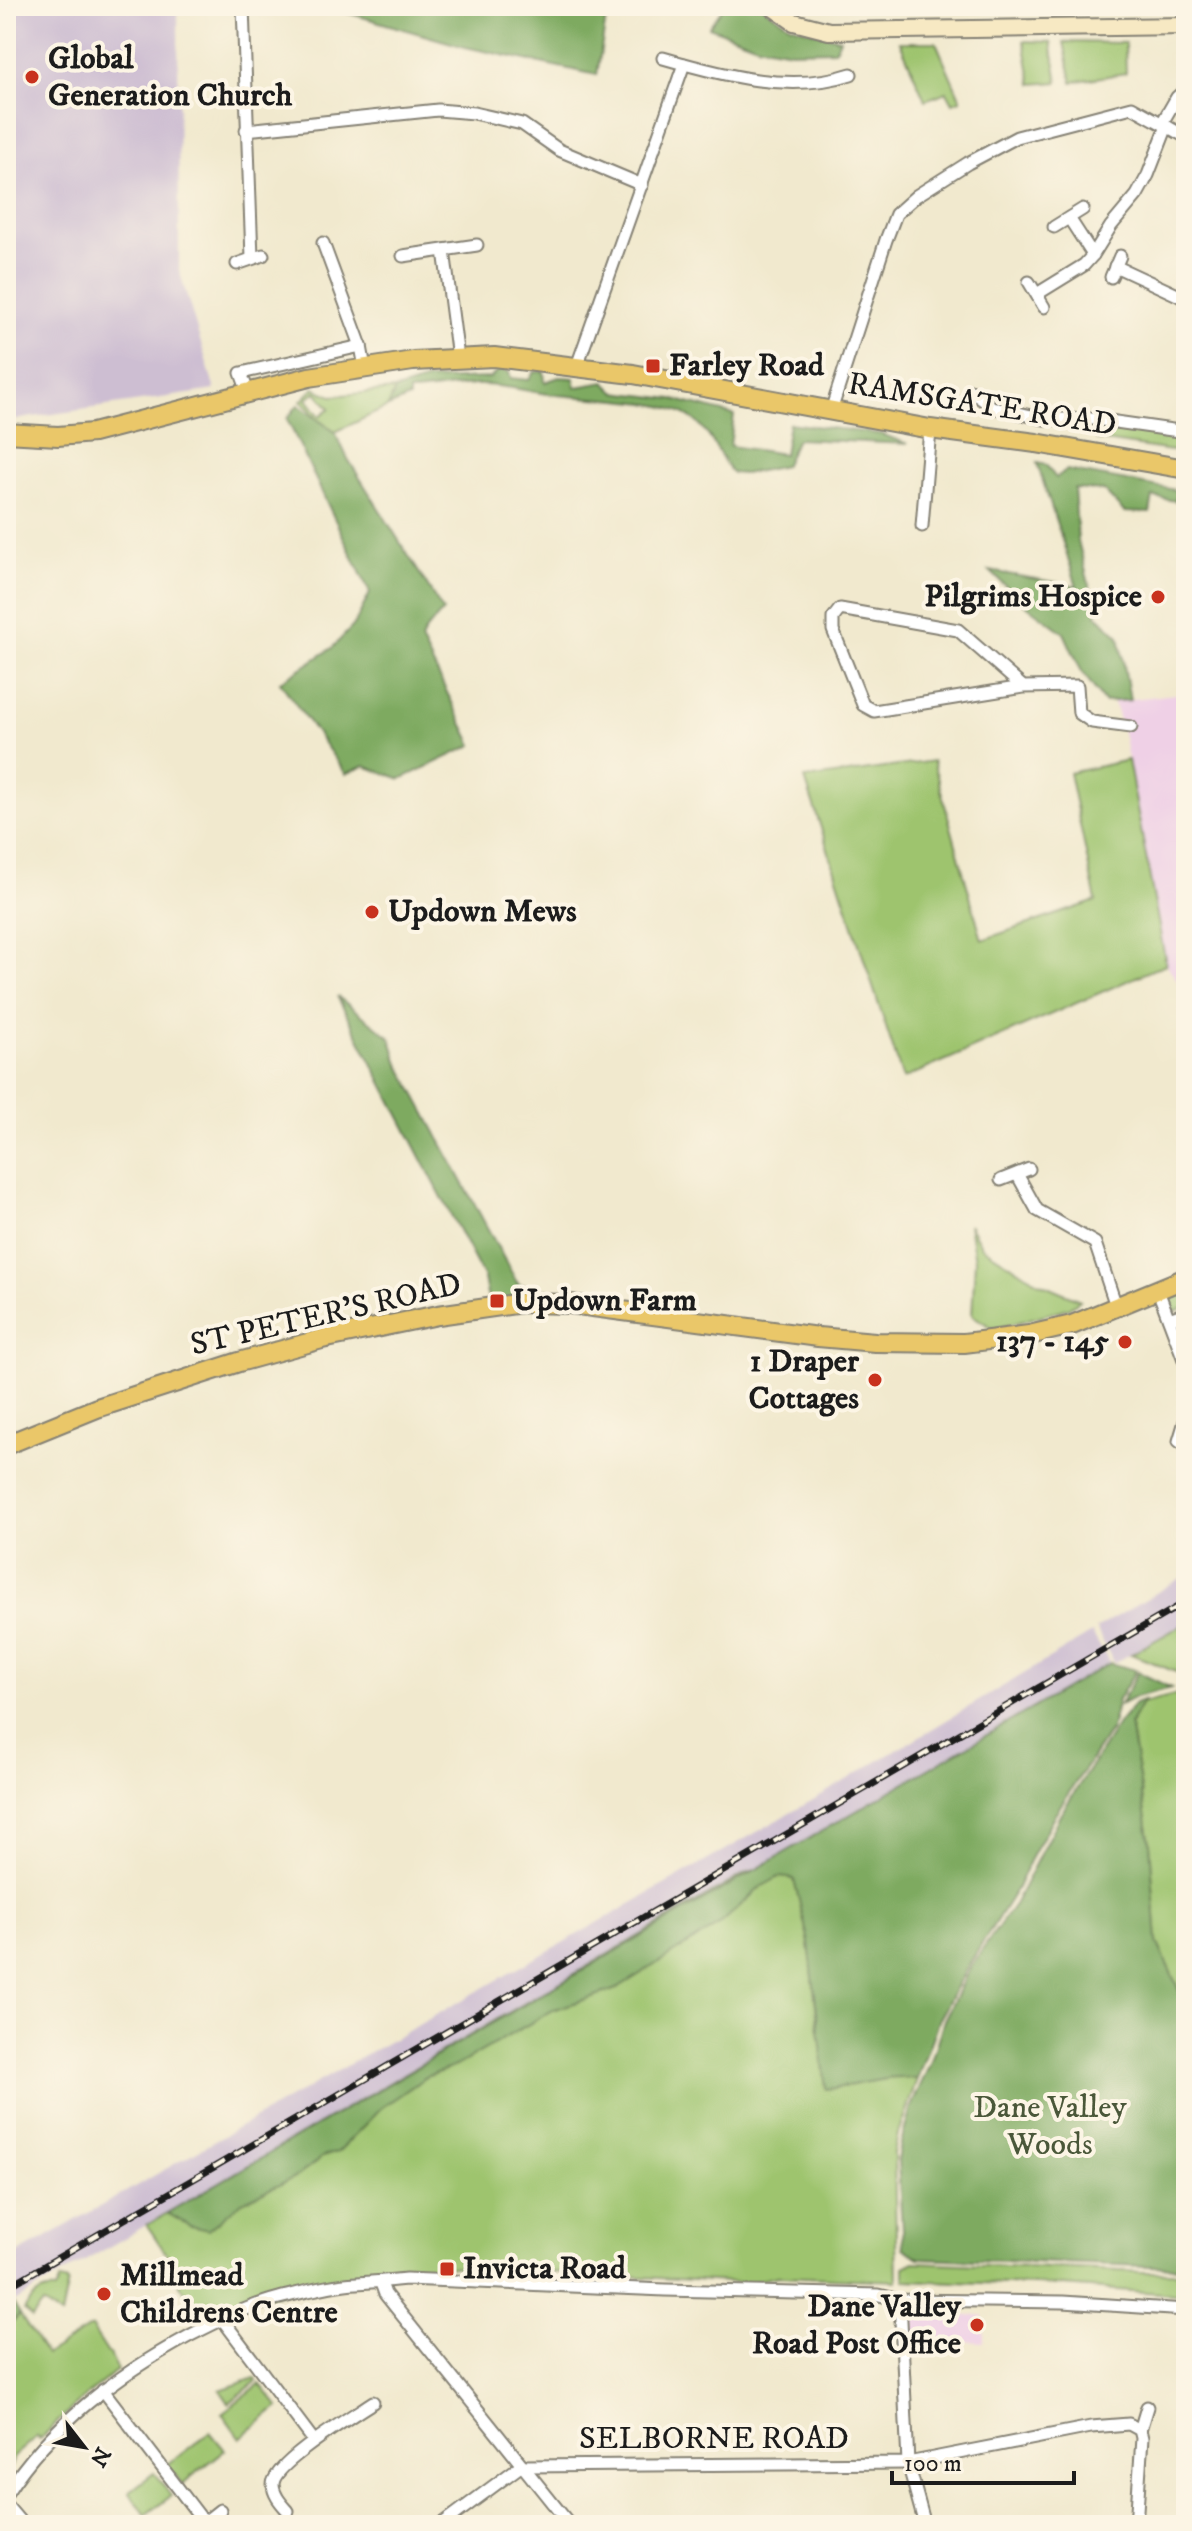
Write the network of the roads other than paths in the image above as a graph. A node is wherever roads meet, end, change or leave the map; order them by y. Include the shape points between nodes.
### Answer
1 (243, 6) edge
2 (771, 6) edge
3 (1186, 26) edge
4 (663, 58) dead end
5 (684, 64) junction
6 (851, 74) dead end
7 (1186, 89) edge
8 (1165, 125) junction
9 (246, 130) junction
10 (1186, 137) edge
11 (642, 185) junction
12 (1083, 209) dead end
13 (1069, 218) junction
14 (1054, 227) dead end
15 (323, 243) dead end
16 (477, 245) dead end
17 (444, 250) junction
18 (1093, 255) junction
19 (403, 256) dead end
20 (237, 264) dead end
21 (1115, 266) dead end
22 (1029, 282) dead end
23 (1037, 294) junction
24 (1186, 299) edge
25 (1044, 307) dead end
26 (361, 346) junction
27 (458, 358) junction
28 (577, 366) junction
29 (365, 368) junction
30 (971, 391) dead end
31 (248, 392) junction
32 (831, 411) junction
33 (930, 429) junction
34 (1186, 432) edge
35 (6, 433) edge
36 (1186, 469) edge
37 (922, 526) dead end
38 (1023, 687) junction
39 (1131, 727) dead end
40 (1029, 1169) dead end
41 (1017, 1174) junction
42 (1001, 1180) dead end
43 (1186, 1278) edge
44 (1157, 1288) junction
45 (1116, 1306) junction
46 (1186, 1313) edge
47 (1169, 1319) junction
48 (1186, 1365) edge
49 (1186, 1418) edge
50 (6, 1445) edge
51 (1186, 1446) edge
52 (381, 2283) junction
53 (900, 2300) junction
54 (1186, 2310) edge
55 (222, 2319) junction
56 (103, 2390) junction
57 (373, 2402) dead end
58 (1147, 2407) dead end
59 (1140, 2430) junction
60 (314, 2441) junction
61 (908, 2463) junction
62 (522, 2465) junction
63 (6, 2494) edge
64 (6, 2505) edge
65 (220, 2510) dead end
66 (288, 2511) dead end
67 (202, 2524) edge
68 (23, 2525) edge
69 (441, 2525) edge
70 (570, 2525) edge
71 (925, 2525) edge
72 (1136, 2525) edge

1 - 9 street
2 - 3 street via 794,22 829,31
4 - 5 street
5 - 6 street via 776,81 829,81
5 - 11 street
7 - 8 street
8 - 10 street
8 - 18 street via 1137,195
8 - 32 street via 1132,107 1017,137 916,196 896,214
9 - 11 street via 438,110 474,113 522,124 559,150
9 - 20 street via 258,257
11 - 28 street
12 - 13 street
13 - 14 street
13 - 18 street
15 - 26 street
16 - 17 street
17 - 19 street
17 - 27 street
18 - 23 street
21 - 24 street
22 - 23 street
23 - 25 street
26 - 29 street
26 - 31 street via 241,373
27 - 28 main road, RAMSGATE ROAD
27 - 29 main road, RAMSGATE ROAD
28 - 32 main road, RAMSGATE ROAD
29 - 31 main road, RAMSGATE ROAD
30 - 34 street, RAMSGATE ROAD via 981,403 1044,419 1079,418 1094,425
31 - 35 main road, RAMSGATE ROAD via 93,433
32 - 33 main road, RAMSGATE ROAD
33 - 36 main road, RAMSGATE ROAD
33 - 37 street
38 - 38 street via 958,630 840,609 833,618 863,705 874,711
38 - 39 street via 1077,686 1079,713 1092,722
40 - 41 street
41 - 42 street
41 - 45 street via 1037,1210 1095,1243
43 - 44 main road, ST PETER'S ROAD
44 - 45 main road, ST PETER'S ROAD
44 - 47 street
45 - 50 main road, ST PETER'S ROAD via 1072,1325 1029,1335 934,1345 522,1303 401,1321 294,1347 154,1388
46 - 47 street
47 - 48 street
49 - 51 street via 1179,1441
52 - 53 street via 406,2279 879,2295
52 - 55 street via 276,2299
52 - 62 street
53 - 54 street
53 - 61 street
55 - 56 street via 150,2357
55 - 60 street
56 - 63 street via 38,2449
56 - 67 street
57 - 60 street
58 - 59 street
59 - 61 street, SELBORNE ROAD via 1129,2424 1091,2427
59 - 72 street
60 - 66 street via 276,2474 276,2495
61 - 62 street, SELBORNE ROAD
61 - 71 street
62 - 69 street
62 - 70 street
64 - 68 street
65 - 67 street

